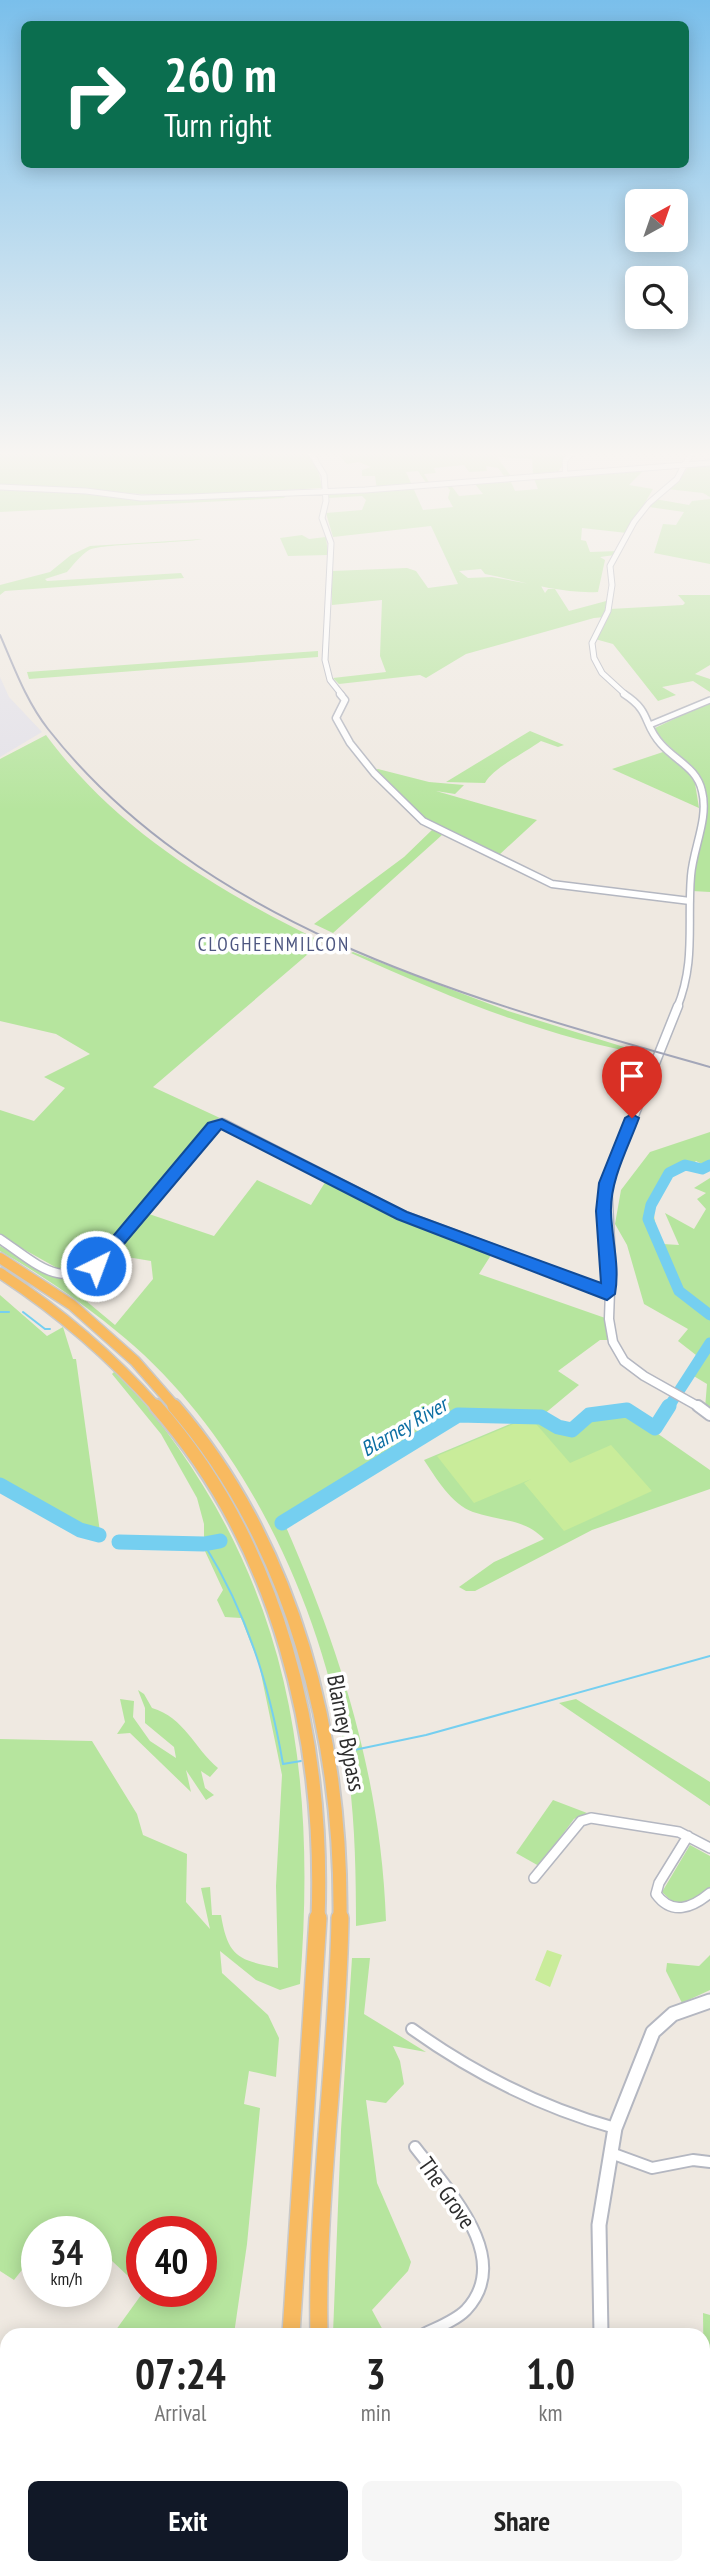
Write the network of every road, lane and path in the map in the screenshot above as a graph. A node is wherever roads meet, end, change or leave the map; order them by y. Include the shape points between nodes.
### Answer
1 (331, 570) edge
2 (610, 570) edge
3 (710, 700) edge
4 (652, 724) junction
5 (690, 901) junction
6 (0, 1239) edge
7 (0, 1258) edge
8 (0, 1273) edge
9 (607, 1294) junction
10 (710, 1415) edge
11 (688, 1836) junction
12 (710, 1848) edge
13 (534, 1878) dead end
14 (710, 1893) edge
15 (710, 2000) edge
16 (412, 2029) dead end
17 (615, 2128) junction
18 (415, 2147) dead end
19 (610, 2152) junction
20 (710, 2162) edge
21 (291, 2328) edge
22 (319, 2328) edge
23 (435, 2328) edge
24 (601, 2328) edge

1 - 5 street via 324,659 330,680 345,700 336,718 344,736 407,810 552,884
2 - 4 street via 608,611 594,633 594,658 618,690 641,705
3 - 4 street
4 - 5 street via 662,744 701,782 703,818
5 - 9 street via 688,981 607,1183 604,1211 611,1273
6 - 9 street via 57,1274 85,1274 106,1256 214,1126 222,1123 402,1215
7 - 22 highway, Blarney Bypass via 50,1288 118,1343 195,1429 240,1498 278,1576 317,1694 337,1817 339,1969
8 - 21 highway, Blarney Bypass via 80,1330 135,1381 181,1437 227,1508 269,1593 302,1704 319,1831 318,1946
9 - 10 street via 612,1338 624,1361
11 - 12 street
11 - 13 street via 586,1819
11 - 14 street via 656,1894 665,1904 683,1910
15 - 17 street via 673,2014 653,2032
16 - 17 street via 460,2063 525,2098
17 - 19 street
18 - 23 street, The Grove via 472,2225 485,2262 478,2295 467,2310
19 - 20 street via 648,2167 663,2168 696,2158
19 - 24 street via 599,2225

